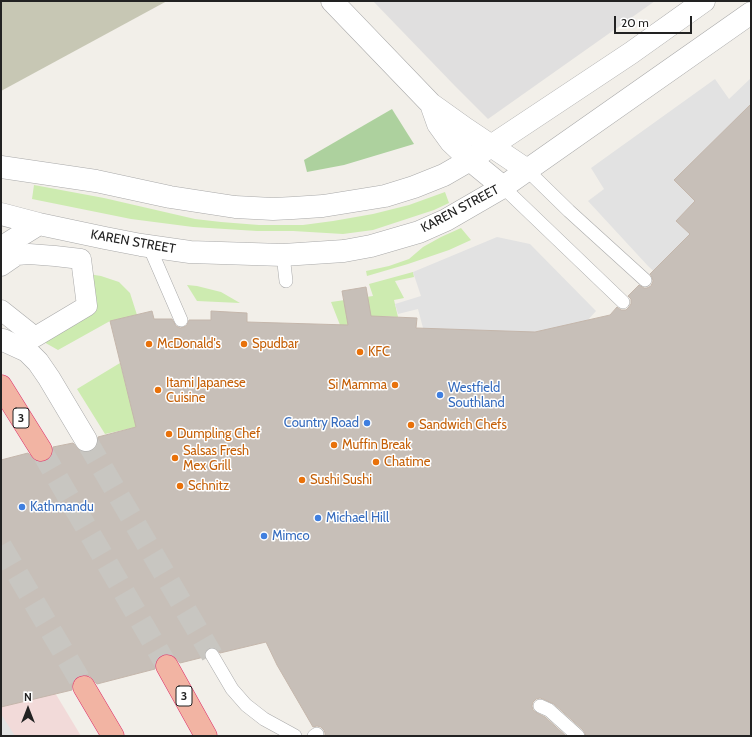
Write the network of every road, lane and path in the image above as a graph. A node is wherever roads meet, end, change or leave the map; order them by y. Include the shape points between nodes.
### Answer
1 (332, 1) edge
2 (704, 1) edge
3 (751, 13) edge
4 (431, 104) junction
5 (492, 146) junction
6 (470, 160) junction
7 (1, 167) edge
8 (528, 170) junction
9 (503, 187) junction
10 (1, 214) edge
11 (40, 224) junction
12 (149, 246) junction
13 (1, 250) edge
14 (284, 255) junction
15 (1, 266) edge
16 (645, 280) dead end
17 (286, 281) dead end
18 (623, 302) dead end
19 (1, 310) edge
20 (181, 320) dead end
21 (1, 340) edge
22 (1, 386) edge
23 (86, 440) tunnel mouth
24 (40, 450) tunnel mouth
25 (212, 655) tunnel mouth
26 (167, 666) tunnel mouth
27 (84, 687) tunnel mouth
28 (540, 706) dead end
29 (112, 736) edge
30 (206, 736) edge
31 (295, 736) edge
32 (578, 736) edge

1 - 4 street
2 - 5 street
3 - 8 street, KAREN STREET
4 - 5 street
4 - 6 street via 438,124 451,142
5 - 6 street
5 - 8 street
6 - 7 street via 414,187 385,196 293,208 235,207 96,181
6 - 9 street
8 - 9 street, KAREN STREET
8 - 16 lane
9 - 14 street, KAREN STREET via 446,220 395,240 344,251
9 - 18 lane
10 - 11 street, KAREN STREET
11 - 12 street, KAREN STREET
11 - 13 street
12 - 14 street, KAREN STREET via 190,252
12 - 20 lane
14 - 17 lane
15 - 19 street via 17,255 81,259 87,306 35,337
21 - 23 street via 27,351 38,362
22 - 24 highway, 3
25 - 31 lane via 232,689 246,705 264,719
26 - 30 highway, 3
27 - 29 highway
28 - 32 lane via 549,710

